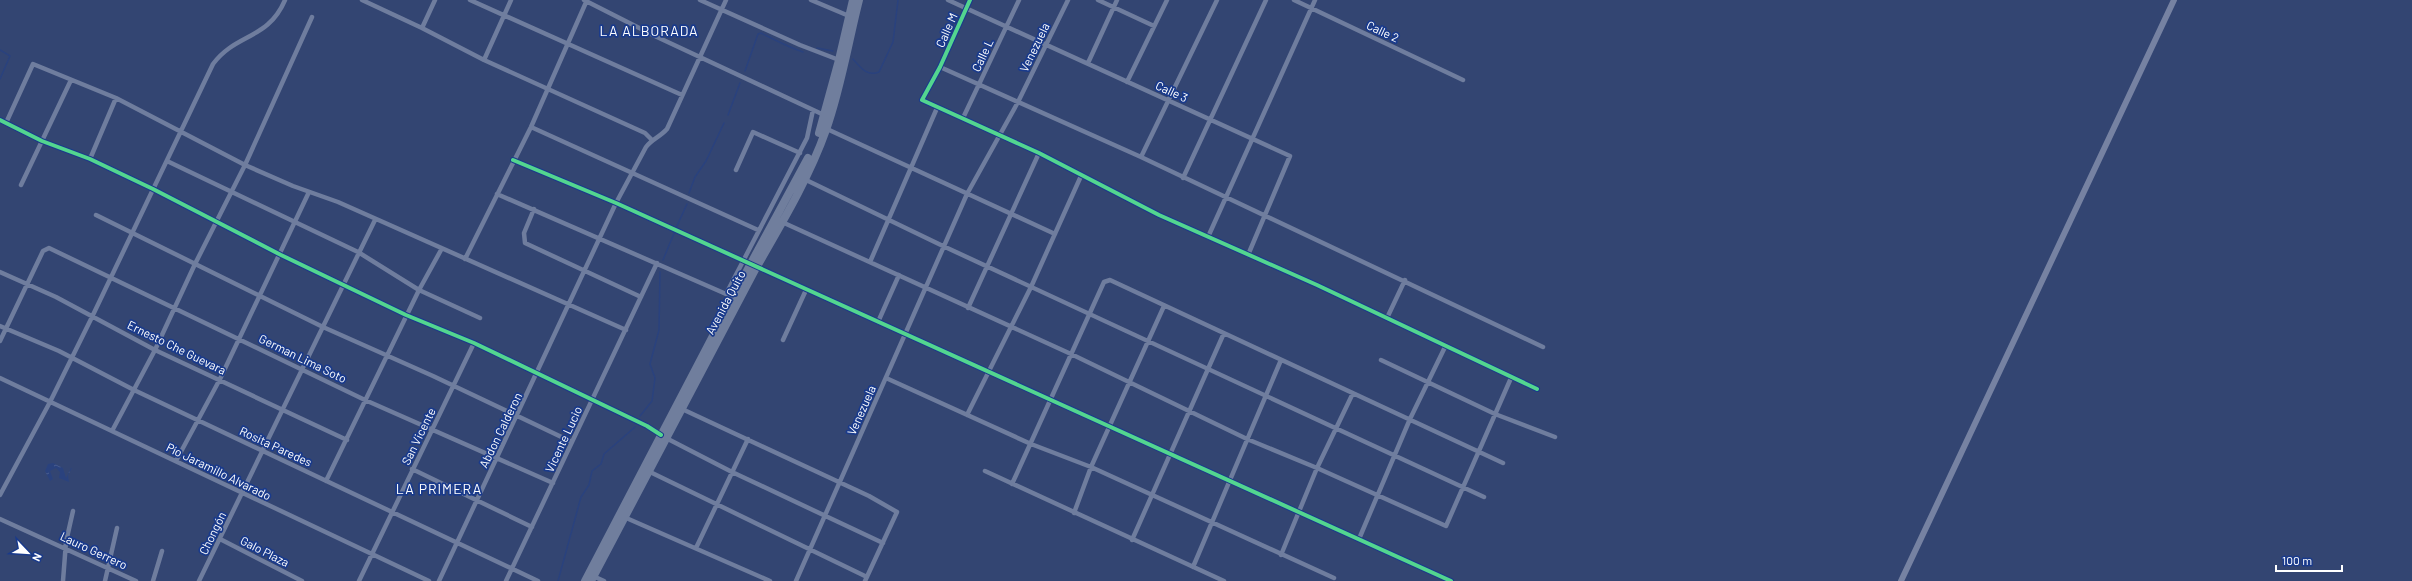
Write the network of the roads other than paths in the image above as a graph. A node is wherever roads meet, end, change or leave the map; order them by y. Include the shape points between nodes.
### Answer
1 (285, 0) edge
2 (362, 0) edge
3 (436, 0) edge
4 (470, 0) edge
5 (511, 0) edge
6 (586, 0) edge
7 (700, 0) edge
8 (726, 0) edge
9 (811, 0) edge
10 (853, 0) edge
11 (859, 0) edge
12 (948, 0) edge
13 (970, 0) edge
14 (1018, 0) edge
15 (1068, 0) edge
16 (1098, 0) edge
17 (1117, 0) edge
18 (1167, 0) edge
19 (1217, 0) edge
20 (1266, 0) edge
21 (1294, 0) edge
22 (1316, 0) edge
23 (2174, 0) edge
24 (966, 8) junction
25 (1114, 8) junction
26 (1312, 8) junction
27 (721, 10) junction
28 (504, 16) junction
29 (849, 16) junction
30 (312, 17) dead end
31 (1154, 26) junction
32 (422, 28) junction
33 (1006, 28) junction
34 (568, 43) junction
35 (1047, 45) junction
36 (699, 57) junction
37 (484, 60) junction
38 (840, 60) junction
39 (1088, 63) junction
40 (940, 68) junction
41 (71, 80) junction
42 (1463, 80) dead end
43 (1127, 82) junction
44 (979, 84) junction
45 (548, 88) junction
46 (682, 95) junction
47 (116, 98) junction
48 (1170, 101) junction
49 (1018, 102) junction
50 (937, 108) junction
51 (813, 110) junction
52 (825, 115) junction
53 (962, 118) junction
54 (0, 120) edge
55 (1210, 121) junction
56 (6, 123) junction
57 (531, 127) junction
58 (827, 129) junction
59 (181, 133) junction
60 (998, 135) junction
61 (651, 139) junction
62 (1253, 140) junction
63 (42, 141) junction
64 (800, 153) junction
65 (1039, 153) junction
66 (1141, 158) junction
67 (90, 159) junction
68 (513, 160) junction
69 (167, 161) junction
70 (245, 165) junction
71 (912, 167) junction
72 (736, 170) dead end
73 (632, 172) junction
74 (1081, 176) junction
75 (1183, 178) junction
76 (804, 179) junction
77 (21, 185) dead end
78 (153, 189) junction
79 (230, 192) junction
80 (309, 192) junction
81 (497, 194) junction
82 (967, 194) junction
83 (1224, 198) junction
84 (616, 203) junction
85 (534, 210) junction
86 (96, 215) dead end
87 (1011, 215) junction
88 (1264, 216) junction
89 (889, 219) junction
90 (375, 220) junction
91 (216, 222) junction
92 (782, 222) junction
93 (295, 223) junction
94 (758, 230) junction
95 (132, 232) junction
96 (1055, 234) junction
97 (601, 237) junction
98 (1208, 237) junction
99 (943, 246) junction
100 (441, 250) junction
101 (358, 252) junction
102 (281, 255) junction
103 (1248, 255) junction
104 (465, 259) junction
105 (870, 262) junction
106 (657, 263) junction
107 (195, 264) junction
108 (749, 265) junction
109 (986, 266) junction
110 (0, 272) edge
111 (585, 272) junction
112 (899, 275) junction
113 (111, 279) junction
114 (1405, 280) junction
115 (343, 283) junction
116 (28, 284) junction
117 (926, 287) junction
118 (1031, 287) junction
119 (419, 290) junction
120 (806, 290) junction
121 (730, 295) junction
122 (260, 296) junction
123 (641, 297) junction
124 (570, 305) junction
125 (1164, 306) junction
126 (968, 308) junction
127 (174, 310) junction
128 (1089, 314) junction
129 (406, 315) junction
130 (92, 317) junction
131 (480, 318) dead end
132 (1387, 318) junction
133 (878, 322) junction
134 (0, 326) edge
135 (323, 327) junction
136 (1011, 328) junction
137 (6, 329) junction
138 (626, 330) junction
139 (1224, 333) junction
140 (904, 335) junction
141 (239, 339) junction
142 (0, 340) edge
143 (783, 340) dead end
144 (474, 342) junction
145 (1148, 342) junction
146 (1446, 347) junction
147 (1543, 347) dead end
148 (155, 350) junction
149 (1071, 354) junction
150 (386, 356) junction
151 (71, 358) junction
152 (1281, 360) junction
153 (1381, 360) dead end
154 (302, 369) junction
155 (1207, 369) junction
156 (990, 373) junction
157 (538, 374) junction
158 (0, 378) edge
159 (886, 378) junction
160 (1511, 378) junction
161 (220, 379) junction
162 (1428, 381) junction
163 (1129, 382) junction
164 (454, 386) junction
165 (1537, 389) dead end
166 (134, 390) junction
167 (1353, 393) junction
168 (1266, 396) junction
169 (365, 400) junction
170 (1050, 400) junction
171 (592, 401) junction
172 (50, 402) junction
173 (282, 409) junction
174 (682, 409) junction
175 (1189, 410) junction
176 (1495, 414) junction
177 (967, 415) junction
178 (517, 417) junction
179 (1410, 419) junction
180 (199, 421) junction
181 (1110, 426) junction
182 (1335, 428) junction
183 (431, 429) junction
184 (112, 431) junction
185 (664, 436) junction
186 (1555, 437) dead end
187 (748, 439) junction
188 (1247, 439) junction
189 (347, 440) junction
190 (572, 442) junction
191 (1031, 444) junction
192 (262, 451) junction
193 (1480, 451) junction
194 (1170, 453) junction
195 (1394, 455) junction
196 (497, 457) junction
197 (176, 461) junction
198 (1502, 463) dead end
199 (1091, 467) junction
200 (1317, 468) junction
201 (412, 469) junction
202 (648, 471) junction
203 (985, 471) dead end
204 (732, 472) junction
205 (1230, 480) junction
206 (326, 481) junction
207 (553, 483) junction
208 (839, 483) junction
209 (1012, 484) junction
210 (1464, 487) junction
211 (243, 493) junction
212 (0, 495) edge
213 (1379, 495) junction
214 (1151, 496) junction
215 (1484, 497) dead end
216 (477, 499) junction
217 (716, 504) junction
218 (73, 510) dead end
219 (392, 511) junction
220 (1299, 511) junction
221 (1074, 513) junction
222 (825, 515) junction
223 (624, 517) junction
224 (0, 519) edge
225 (1211, 523) junction
226 (532, 526) junction
227 (117, 528) dead end
228 (1359, 539) junction
229 (220, 540) junction
230 (1132, 540) junction
231 (456, 542) junction
232 (883, 543) junction
233 (66, 547) junction
234 (696, 548) junction
235 (809, 548) junction
236 (162, 551) dead end
237 (370, 554) junction
238 (1281, 556) junction
239 (107, 566) junction
240 (1193, 566) junction
241 (512, 569) junction
242 (592, 578) edge
243 (1334, 578) dead end
244 (866, 579) edge
245 (63, 581) edge
246 (105, 581) edge
247 (136, 581) edge
248 (153, 581) edge
249 (199, 581) edge
250 (302, 581) edge
251 (359, 581) edge
252 (429, 581) edge
253 (439, 581) edge
254 (506, 581) edge
255 (538, 581) edge
256 (585, 581) edge
257 (604, 581) edge
258 (770, 581) edge
259 (796, 581) edge
260 (1224, 581) edge
261 (1451, 581) edge
262 (1901, 581) edge

1 - 59 street via 270,23 255,35 236,42 220,53
2 - 32 street
3 - 32 street
4 - 28 street
5 - 28 street
6 - 34 street
6 - 36 street
7 - 27 street
8 - 27 street
9 - 29 street
10 - 29 highway, Avenida Quito
11 - 58 highway, Avenida Quito
12 - 24 street, Calle 3
13 - 24 street, Calle M
14 - 33 street, Calle L
15 - 35 street, Venezuela
16 - 25 street
17 - 25 street
18 - 31 street
19 - 48 street
20 - 55 street
21 - 26 street, Calle 2
22 - 26 street
23 - 262 street
24 - 33 street, Calle 3
24 - 40 street, Calle M
25 - 31 street
25 - 39 street
26 - 42 street, Calle 2
26 - 62 street
27 - 36 street
27 - 38 street via 813,51
28 - 34 street
28 - 37 street
29 - 38 highway, Avenida Quito
30 - 70 street
31 - 43 street
32 - 37 street
33 - 35 street, Calle 3
33 - 44 street, Calle L
34 - 45 street
34 - 46 street
35 - 39 street, Calle 3
35 - 49 street, Venezuela
36 - 46 street
36 - 51 street
37 - 45 street
38 - 52 highway, Avenida Quito
39 - 43 street, Calle 3
40 - 44 street
40 - 50 street, Calle M via 922,100
41 - 47 street
41 - 56 street via 33,64
41 - 63 street
43 - 48 street, Calle 3
44 - 49 street
44 - 53 street, Calle L
45 - 57 street
45 - 61 street via 645,133
46 - 61 street via 667,129 658,138
47 - 59 street
47 - 67 street
48 - 55 street, Calle 3
48 - 66 street
49 - 60 street, Venezuela
49 - 66 street
50 - 53 street
50 - 71 street
51 - 52 street
51 - 64 street via 807,138
52 - 108 highway, Avenida Quito via 815,145
53 - 60 street
54 - 56 street
55 - 62 street, Calle 3
55 - 75 street
56 - 63 street
57 - 68 street
57 - 73 street
58 - 71 street
58 - 76 highway, Avenida Quito
59 - 69 street
59 - 70 street
60 - 65 street
60 - 82 street, Venezuela
61 - 73 street, Abdon Calderon
62 - 83 street
62 - 88 street, Calle 3 via 1290,156
63 - 67 street
63 - 77 street
64 - 72 street via 753,132
64 - 94 street
65 - 74 street
65 - 87 street
66 - 75 street
67 - 78 street
68 - 81 street
68 - 84 street
69 - 78 street
69 - 79 street
70 - 79 street
70 - 80 street
71 - 82 street
71 - 89 street
73 - 84 street, Abdon Calderon
73 - 94 street
74 - 96 street
74 - 98 street
75 - 83 street
76 - 89 street
76 - 92 highway, Avenida Quito
78 - 91 street
78 - 95 street
79 - 91 street
79 - 93 street
80 - 90 street
80 - 93 street
81 - 85 street
81 - 104 street
82 - 87 street
82 - 99 street, Venezuela
83 - 88 street
83 - 98 street
84 - 97 street, Abdon Calderon
84 - 108 street
85 - 97 street
85 - 111 street via 524,233 524,243
86 - 95 street
87 - 96 street
87 - 109 street
88 - 103 street, Calle 3
88 - 114 street
89 - 99 street
89 - 105 street
90 - 100 street
90 - 101 street, Chongón
91 - 102 street
91 - 107 street
92 - 105 street
92 - 108 highway, Avenida Quito
93 - 101 street
93 - 102 street
94 - 108 street
95 - 107 street
95 - 113 street
96 - 118 street
97 - 106 street
97 - 111 street, Abdon Calderon
98 - 103 street
99 - 109 street
99 - 117 street, Venezuela
100 - 104 street
100 - 119 street
101 - 115 street, Chongón
101 - 119 street
102 - 115 street
102 - 122 street
103 - 132 street
104 - 124 street
105 - 112 street
106 - 121 street
106 - 123 street, Vicente Lucio
107 - 122 street
107 - 127 street
108 - 120 street
108 - 121 highway, Avenida Quito
108 - 174 highway, Avenida Quito
109 - 118 street
109 - 126 street
110 - 116 street, Ernesto Che Guevara
111 - 123 street
111 - 124 street, Abdon Calderon
112 - 117 street
112 - 133 street
113 - 116 street, German Lima Soto via 46,248
113 - 127 street, German Lima Soto via 135,288
113 - 130 street
114 - 132 street
114 - 147 street
115 - 129 street
115 - 135 street, Chongón
116 - 130 street, Ernesto Che Guevara
116 - 137 street
117 - 126 street
117 - 140 street, Venezuela
118 - 128 street
118 - 136 street
119 - 129 street
119 - 131 street
120 - 133 street
120 - 143 street
121 - 185 highway, Avenida Quito
122 - 135 street
122 - 141 street
123 - 138 street, Vicente Lucio
124 - 138 street
124 - 157 street, Abdon Calderon
125 - 128 street via 1106,280
125 - 139 street
125 - 145 street
126 - 136 street
127 - 141 street, German Lima Soto
127 - 148 street
128 - 145 street
128 - 149 street
129 - 144 street
129 - 150 street
130 - 148 street, Ernesto Che Guevara
130 - 151 street
132 - 146 street
133 - 140 street
134 - 137 street, Rosita Paredes
135 - 150 street
135 - 154 street, Chongón
136 - 149 street
136 - 156 street
137 - 142 street
137 - 151 street, Rosita Paredes
138 - 171 street, Vicente Lucio
139 - 152 street
139 - 155 street
140 - 156 street
140 - 159 street, Venezuela
141 - 154 street, German Lima Soto
141 - 161 street
144 - 157 street
144 - 164 street, San Vicente
145 - 155 street
145 - 163 street
146 - 160 street
146 - 162 street
148 - 161 street, Ernesto Che Guevara
148 - 166 street
149 - 163 street
149 - 170 street
150 - 164 street
150 - 169 street
151 - 166 street, Rosita Paredes
151 - 172 street
152 - 167 street
152 - 168 street
153 - 162 street
154 - 169 street, German Lima Soto
154 - 173 street, Chongón
155 - 168 street
155 - 175 street
156 - 170 street
156 - 177 street
157 - 171 street
157 - 178 street, Abdon Calderon
158 - 172 street, Pío Jaramillo Alvarado
159 - 177 street
159 - 208 street, Venezuela
160 - 165 street
160 - 176 street
161 - 173 street, Ernesto Che Guevara
161 - 180 street
162 - 176 street
162 - 179 street
163 - 175 street
163 - 181 street
164 - 178 street
164 - 183 street, San Vicente
166 - 180 street, Rosita Paredes
166 - 184 street
167 - 179 street
167 - 182 street
168 - 182 street
168 - 188 street
169 - 183 street, German Lima Soto
169 - 189 street
170 - 181 street
170 - 191 street
171 - 185 street
171 - 190 street, Vicente Lucio
172 - 184 street, Pío Jaramillo Alvarado
172 - 212 street
173 - 189 street, Ernesto Che Guevara
173 - 192 street, Chongón
174 - 185 highway, Avenida Quito
174 - 187 street
175 - 188 street
175 - 194 street
176 - 186 street
176 - 193 street
177 - 191 street
178 - 190 street
178 - 196 street, Abdon Calderon
179 - 193 street
179 - 195 street
180 - 192 street, Rosita Paredes
180 - 197 street
181 - 194 street
181 - 199 street
182 - 195 street
182 - 200 street
183 - 196 street, German Lima Soto
183 - 201 street, San Vicente
184 - 197 street, Pío Jaramillo Alvarado
185 - 202 highway, Avenida Quito
185 - 204 street
185 - 256 highway, Avenida Quito
187 - 204 street
187 - 208 street
188 - 200 street
188 - 205 street
189 - 206 street
190 - 207 street, Vicente Lucio
191 - 199 street
191 - 209 street
192 - 206 street, Rosita Paredes
192 - 211 street, Chongón
193 - 198 street
193 - 210 street
194 - 205 street
194 - 214 street
195 - 210 street
195 - 213 street
196 - 207 street, German Lima Soto
196 - 216 street, Abdon Calderon
197 - 211 street, Pío Jaramillo Alvarado
199 - 214 street
199 - 221 street
200 - 213 street
200 - 220 street
201 - 216 street
201 - 219 street, San Vicente
202 - 217 street
202 - 223 highway, Avenida Quito
203 - 209 street
204 - 217 street
204 - 222 street
205 - 220 street
205 - 225 street
206 - 219 street, Rosita Paredes
207 - 226 street, Vicente Lucio
208 - 222 street, Venezuela
208 - 232 street via 897,512
209 - 221 street
210 - 213 street via 1446,526
210 - 215 street
211 - 229 street, Chongón
211 - 237 street, Pío Jaramillo Alvarado
213 - 228 street
214 - 225 street
214 - 230 street
216 - 226 street
216 - 231 street, Abdon Calderon
217 - 234 street
217 - 235 street
218 - 233 street
219 - 231 street, Rosita Paredes
219 - 237 street, San Vicente
220 - 228 street
220 - 238 street
221 - 230 street
222 - 232 street
222 - 235 street, Venezuela
223 - 234 street
223 - 242 highway, Avenida Quito
224 - 233 street, Lauro Gerrero
225 - 238 street
225 - 240 street
226 - 241 street, Vicente Lucio
227 - 239 street
228 - 261 street
229 - 249 street, Chongón
229 - 250 street, Galo Plaza
230 - 240 street
231 - 241 street, Rosita Paredes
231 - 253 street, Abdon Calderon
232 - 244 street
233 - 239 street, Lauro Gerrero
233 - 245 street
234 - 258 street
235 - 244 street
235 - 259 street, Venezuela
236 - 248 street
237 - 251 street, San Vicente
237 - 252 street, Pío Jaramillo Alvarado
238 - 243 street
239 - 246 street
239 - 247 street, Lauro Gerrero
240 - 260 street
241 - 254 street, Vicente Lucio
241 - 255 street, Rosita Paredes
242 - 257 street

